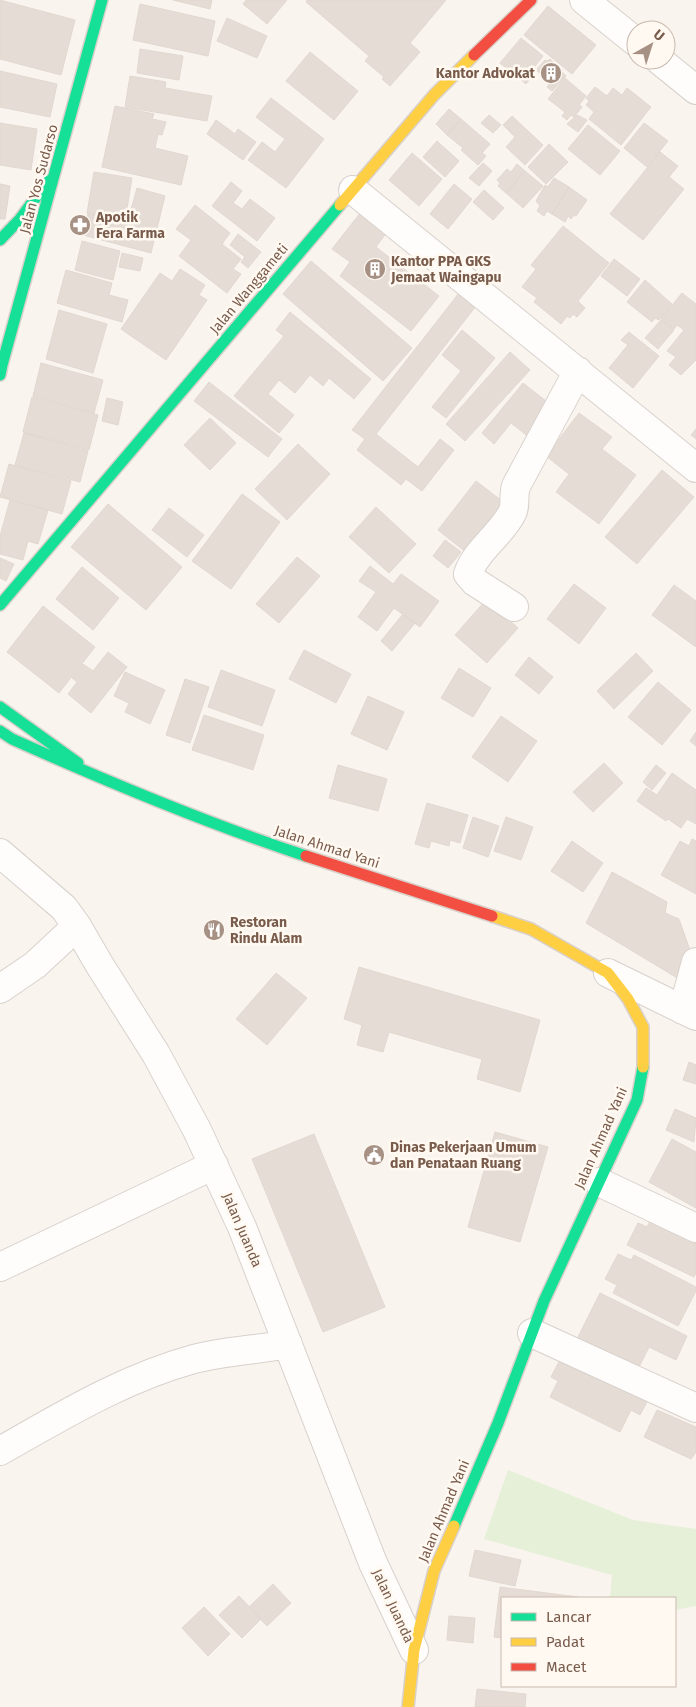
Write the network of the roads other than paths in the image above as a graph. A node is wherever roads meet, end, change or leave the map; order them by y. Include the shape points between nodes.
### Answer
1 (102, 0) edge
2 (531, 0) edge
3 (584, 0) edge
4 (626, 34) edge
5 (671, 70) edge
6 (696, 90) edge
7 (58, 166) junction
8 (353, 190) junction
9 (0, 240) edge
10 (1, 367) edge
11 (578, 371) junction
12 (696, 468) edge
13 (15, 588) junction
14 (0, 591) edge
15 (0, 605) edge
16 (514, 607) dead end
17 (0, 708) edge
18 (4, 735) edge
19 (98, 777) junction
20 (0, 853) edge
21 (77, 926) junction
22 (696, 962) edge
23 (608, 973) junction
24 (0, 989) edge
25 (689, 1013) edge
26 (214, 1165) junction
27 (599, 1182) junction
28 (696, 1228) edge
29 (0, 1267) edge
30 (532, 1333) junction
31 (288, 1344) junction
32 (696, 1408) edge
33 (0, 1451) edge
34 (414, 1650) junction
35 (408, 1707) edge

1 - 7 main road, Jalan Yos Sudarso
2 - 8 main road, Jalan Wanggameti via 434,95
3 - 4 street
5 - 6 street
7 - 9 main road via 20,219
7 - 10 main road, Jalan Yos Sudarso
8 - 11 street
8 - 13 main road, Jalan Wanggameti
11 - 12 street
11 - 16 street via 516,486 513,512 468,574
13 - 14 main road
13 - 15 main road, Jalan Wanggameti
17 - 19 main road
18 - 19 main road, Jalan Ahmad Yani
19 - 23 main road, Jalan Ahmad Yani via 261,841 531,929
20 - 21 street, Jalan Juanda via 64,908
21 - 24 street via 35,965
21 - 26 street, Jalan Juanda via 156,1054
22 - 25 street
23 - 25 street
23 - 27 main road, Jalan Ahmad Yani via 628,999 642,1027 644,1063 637,1100
26 - 29 street
26 - 31 street, Jalan Juanda
27 - 28 street
27 - 30 main road, Jalan Ahmad Yani
30 - 32 street
30 - 34 main road, Jalan Ahmad Yani via 498,1423 434,1572
31 - 33 street via 194,1359 169,1368 100,1395
31 - 34 street, Jalan Juanda via 373,1563
34 - 35 main road, Jalan Ahmad Yani

